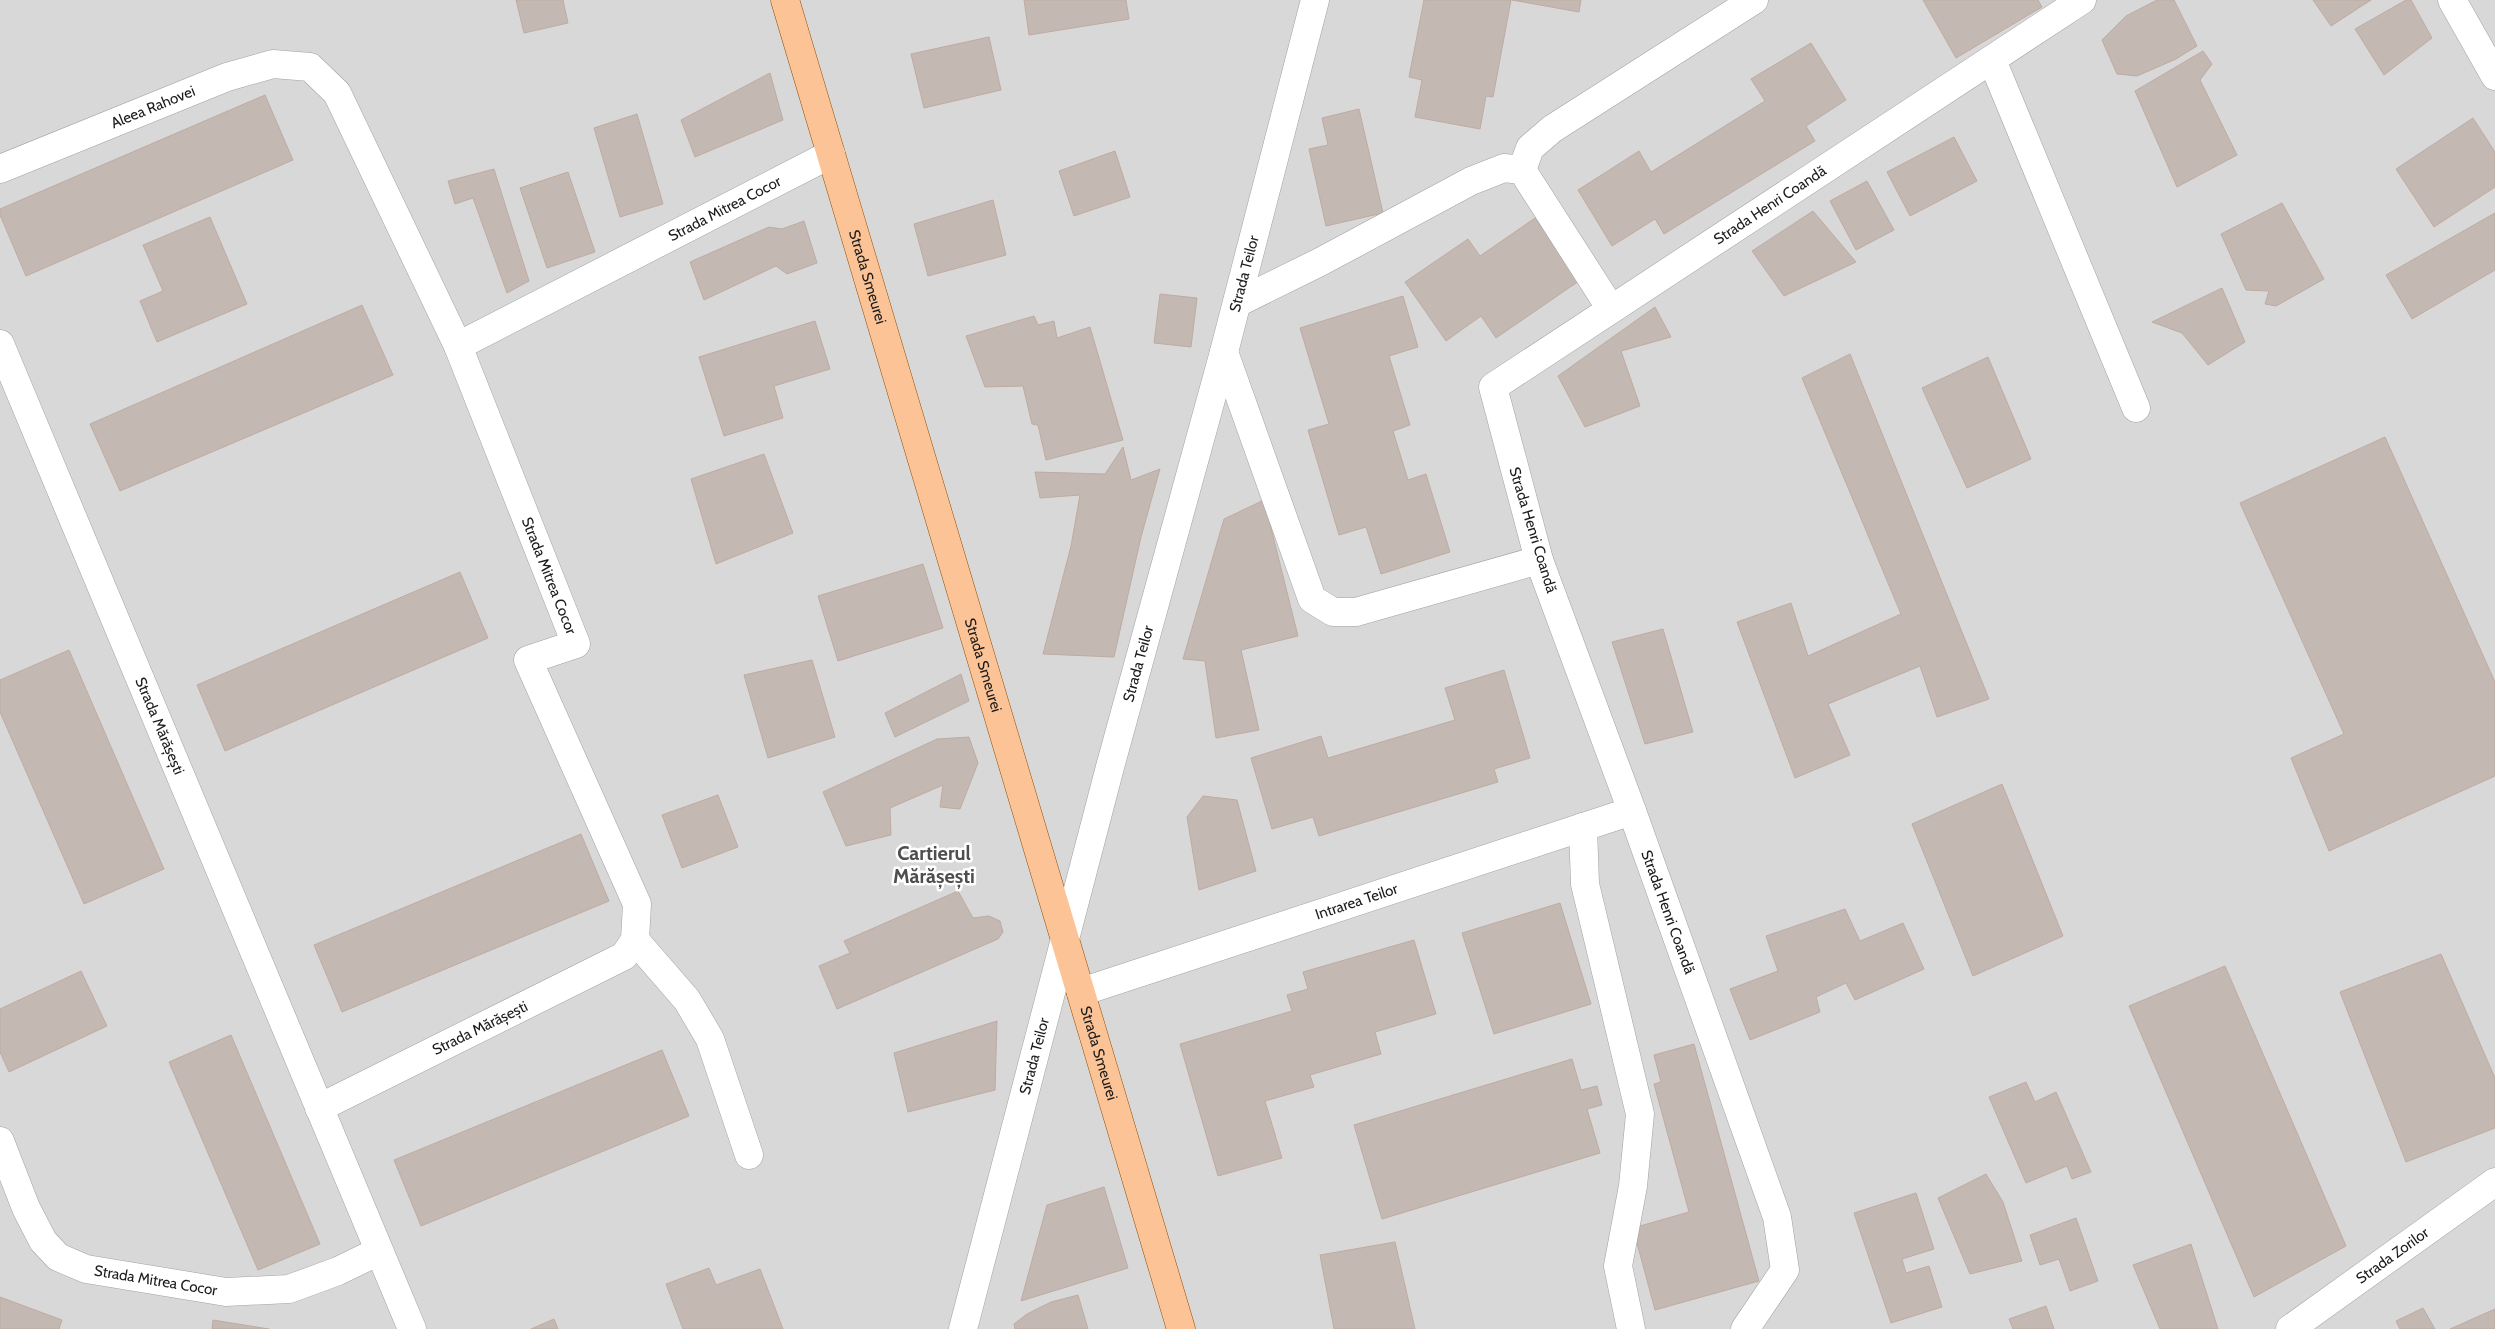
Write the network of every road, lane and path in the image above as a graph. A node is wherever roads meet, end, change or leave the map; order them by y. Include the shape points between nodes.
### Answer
1 (785, 0) edge
2 (1315, 0) edge
3 (1754, 0) edge
4 (2082, 0) edge
5 (2452, 0) edge
6 (1992, 60) junction
7 (310, 68) joint
8 (2495, 76) edge
9 (831, 154) junction
10 (0, 169) edge
11 (1522, 170) junction
12 (1237, 302) junction
13 (1611, 309) junction
14 (0, 344) edge
15 (458, 346) junction
16 (1224, 352) junction
17 (2136, 408) dead end
18 (1539, 560) junction
19 (1632, 811) junction
20 (1583, 827) junction
21 (1065, 937) junction
22 (635, 940) junction
23 (1081, 992) junction
24 (319, 1108) junction
25 (0, 1141) edge
26 (749, 1154) dead end
27 (2495, 1182) edge
28 (379, 1251) junction
29 (412, 1329) edge
30 (963, 1329) edge
31 (1182, 1329) edge
32 (1632, 1329) edge
33 (1745, 1329) edge
34 (2290, 1329) edge

1 - 9 main road, Strada Smeurei
2 - 12 street, Strada Teilor
3 - 11 street via 1552,129 1530,148
4 - 6 street, Strada Henri Coandă
5 - 8 street
6 - 13 street, Strada Henri Coandă
6 - 17 street
7 - 10 street, Aleea Rahovei via 273,64 227,77
7 - 15 street, Strada Mitrea Cocor via 337,93
9 - 15 street, Strada Mitrea Cocor
9 - 21 main road, Strada Smeurei
11 - 12 street via 1504,168 1471,181 1320,262
11 - 13 street
12 - 16 street, Strada Teilor
13 - 18 street, Strada Henri Coandă via 1493,387
14 - 24 street, Strada Mărășești
15 - 22 street, Strada Mitrea Cocor via 576,644 528,660 637,904
16 - 18 street via 1312,599 1333,612 1356,612
16 - 21 street, Strada Teilor
18 - 19 street, Strada Henri Coandă
19 - 20 street, Intrarea Teilor
19 - 33 street, Strada Henri Coandă via 1777,1217 1785,1270
20 - 23 street, Intrarea Teilor
20 - 32 street via 1585,884 1640,1114 1633,1186 1618,1266
21 - 23 main road, Strada Smeurei
21 - 30 street, Strada Teilor
22 - 24 street, Strada Mărășești via 624,956
22 - 26 street via 687,1000 710,1039
23 - 31 main road, Strada Smeurei
24 - 28 street, Strada Mărășești
25 - 28 street, Strada Mitrea Cocor via 26,1208 43,1241 58,1257 86,1269 226,1292 289,1289
27 - 34 street, Strada Zorilor
28 - 29 street, Strada Mărășești

